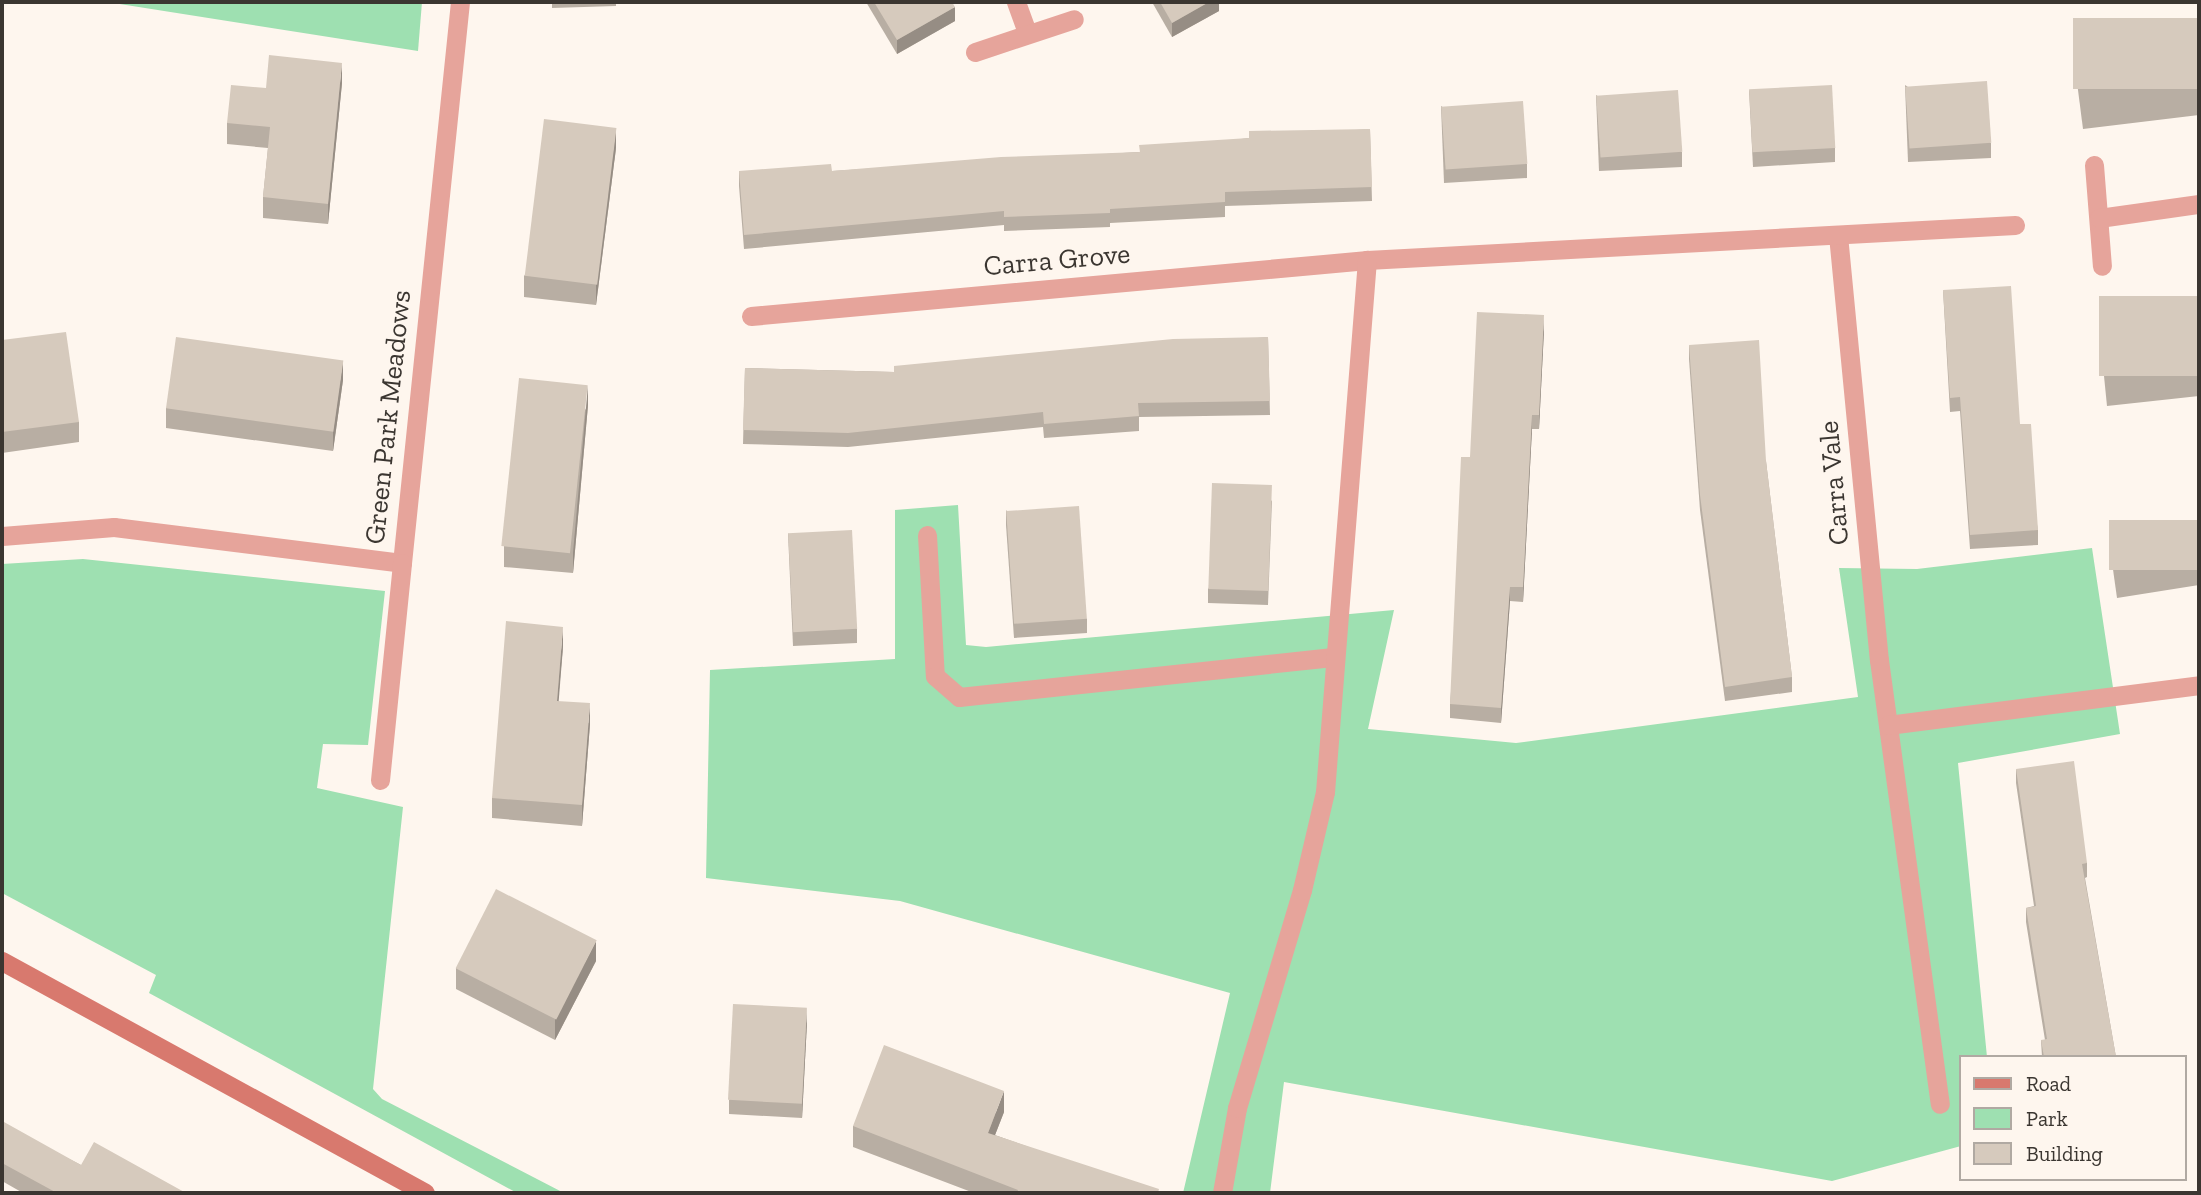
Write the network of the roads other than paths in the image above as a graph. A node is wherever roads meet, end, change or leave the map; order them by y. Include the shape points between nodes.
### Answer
1 (460, 2) edge
2 (1016, 2) edge
3 (1074, 19) dead end
4 (1027, 32) junction
5 (975, 51) dead end
6 (2094, 166) dead end
7 (2199, 204) edge
8 (2099, 218) junction
9 (2015, 225) dead end
10 (1838, 235) junction
11 (1367, 260) junction
12 (2102, 266) dead end
13 (751, 316) dead end
14 (927, 535) dead end
15 (2, 536) edge
16 (402, 563) junction
17 (1333, 657) junction
18 (2199, 685) edge
19 (1888, 725) junction
20 (380, 780) dead end
21 (2, 961) edge
22 (1940, 1104) dead end
23 (425, 1193) edge
24 (1222, 1193) edge

1 - 16 street, Green Park Meadows
2 - 4 street
3 - 4 street
4 - 5 street
6 - 8 street
7 - 8 street
8 - 12 street
9 - 10 street
10 - 11 street
10 - 19 street, Carra Vale
11 - 13 street, Carra Grove
11 - 17 street
14 - 17 street via 935,676 959,697
15 - 16 street, Green Park Meadows via 114,527
16 - 20 street
17 - 24 street via 1325,792 1302,890 1237,1108
18 - 19 street
19 - 22 street, Carra Vale
21 - 23 main road

